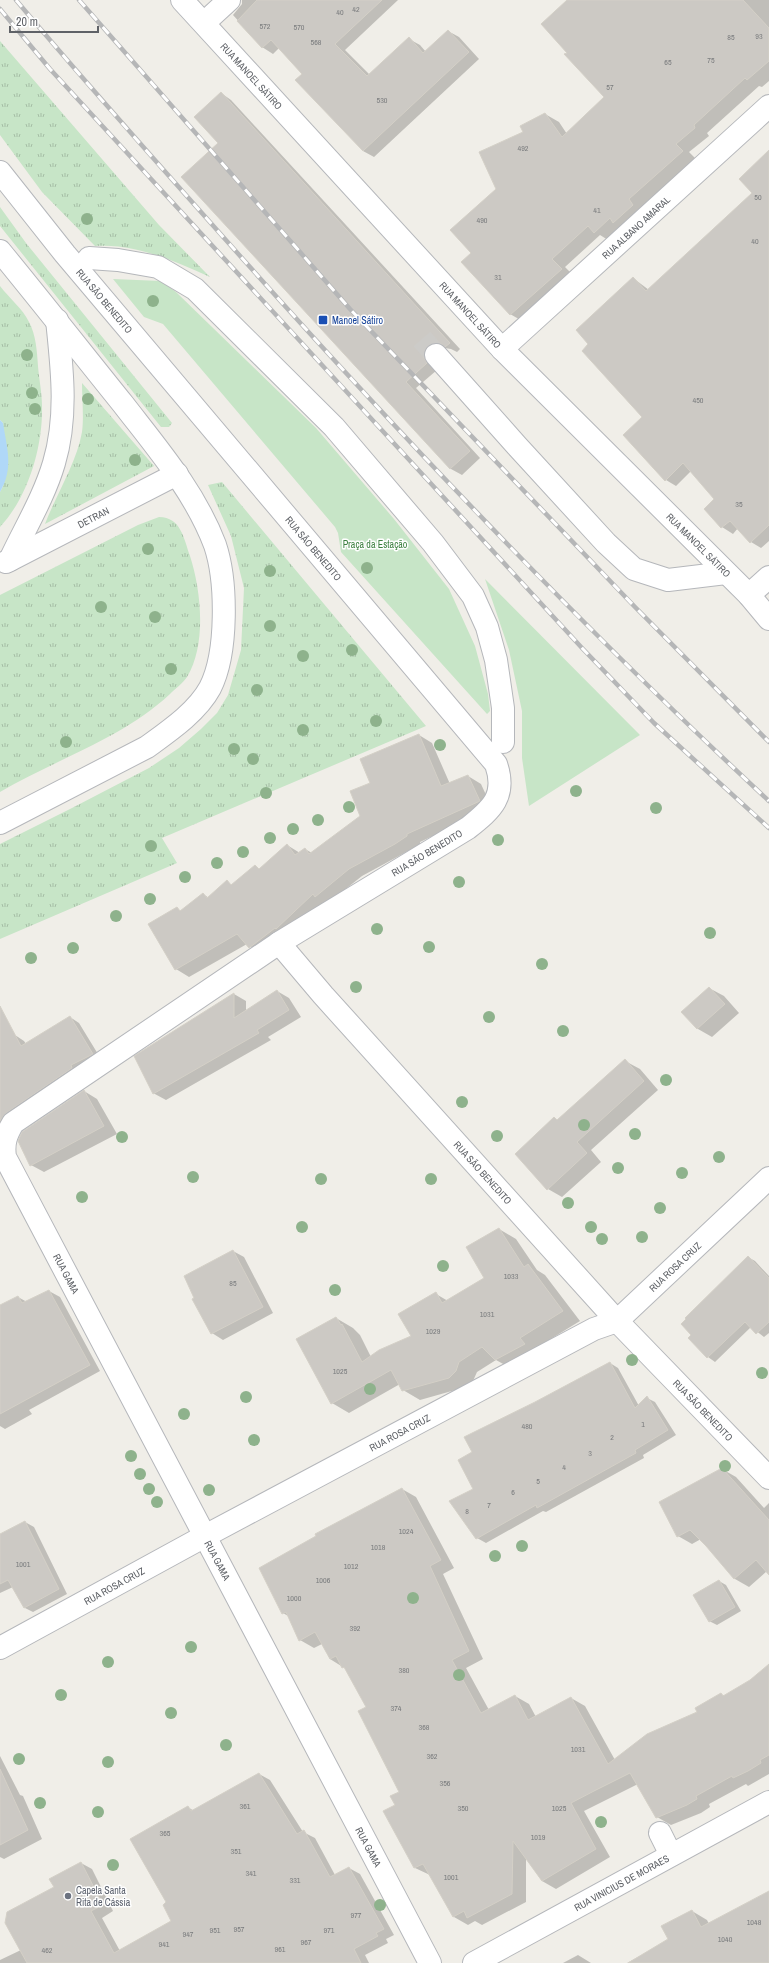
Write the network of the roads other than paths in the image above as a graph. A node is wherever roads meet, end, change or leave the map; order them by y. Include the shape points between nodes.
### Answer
1 (182, 0) edge
2 (229, 0) edge
3 (204, 23) junction
4 (769, 106) edge
5 (0, 172) edge
6 (0, 250) edge
7 (89, 258) dead end
8 (57, 320) junction
9 (502, 349) junction
10 (436, 355) tunnel mouth
11 (177, 474) junction
12 (5, 562) edge
13 (726, 573) junction
14 (769, 577) edge
15 (749, 596) junction
16 (769, 619) edge
17 (503, 742) dead end
18 (0, 823) edge
19 (280, 943) junction
20 (769, 1178) edge
21 (617, 1321) junction
22 (769, 1478) edge
23 (205, 1536) junction
24 (0, 1648) edge
25 (769, 1802) edge
26 (660, 1833) dead end
27 (671, 1855) junction
28 (430, 1963) edge
29 (474, 1963) edge

1 - 3 street, RUA MANOEL SÁTIRO
2 - 3 street
3 - 9 street, RUA MANOEL SÁTIRO
4 - 9 street, RUA ALBANO AMARAL
5 - 19 street, RUA SÃO BENEDITO via 64,254 496,764 500,776 499,794 490,810 468,828
6 - 8 street
7 - 17 street via 158,267 195,290 334,427 433,543 473,596 487,627 496,660 503,708
8 - 11 street
8 - 12 street via 62,364 63,413 54,463 41,496
9 - 13 street, RUA MANOEL SÁTIRO
10 - 13 street via 517,446 634,569 668,580
11 - 12 street, DETRAN
11 - 18 street via 204,522 221,567 224,611 221,651 210,688 193,710 147,747
13 - 15 street, RUA MANOEL SÁTIRO
14 - 15 street
15 - 16 street, RUA MANOEL SÁTIRO
19 - 21 street, RUA SÃO BENEDITO via 323,995
19 - 23 street, RUA GAMA via 13,1123 3,1146 5,1157
20 - 21 street, RUA ROSA CRUZ
21 - 22 street, RUA SÃO BENEDITO
21 - 23 street, RUA ROSA CRUZ via 594,1329
23 - 24 street, RUA ROSA CRUZ
23 - 28 street, RUA GAMA
25 - 27 street, RUA VINICIUS DE MORAES
26 - 27 street
27 - 29 street, RUA VINICIUS DE MORAES

